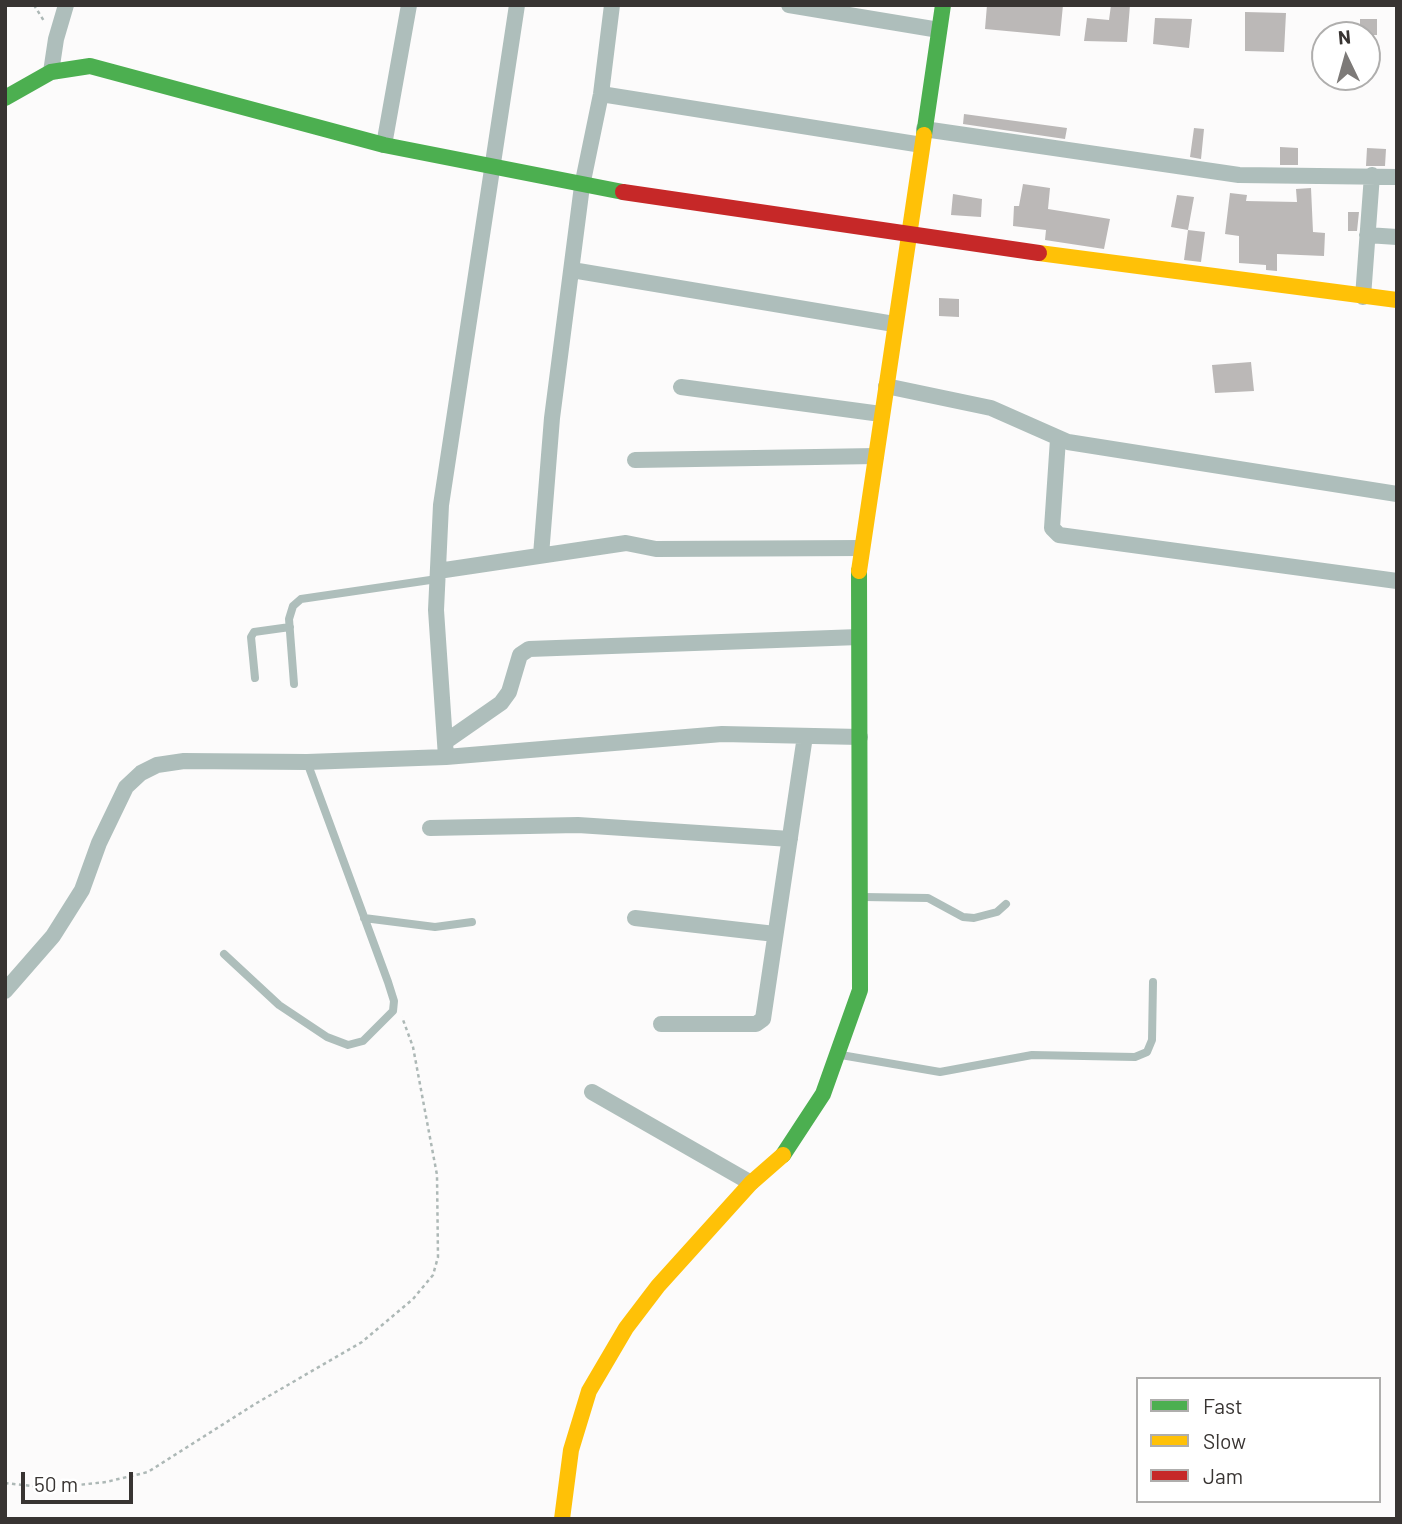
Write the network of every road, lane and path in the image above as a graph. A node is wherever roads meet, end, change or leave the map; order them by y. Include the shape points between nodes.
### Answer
1 (66, 5) edge
2 (409, 5) edge
3 (517, 5) edge
4 (612, 5) edge
5 (789, 5) edge
6 (943, 5) edge
7 (939, 30) junction
8 (51, 72) junction
9 (601, 94) junction
10 (5, 98) edge
11 (923, 137) junction
12 (384, 145) junction
13 (494, 168) junction
14 (1372, 175) junction
15 (1397, 177) edge
16 (582, 186) junction
17 (908, 232) junction
18 (1367, 235) junction
19 (1397, 237) edge
20 (572, 270) junction
21 (1363, 297) junction
22 (1397, 299) edge
23 (894, 324) junction
24 (886, 386) junction
25 (681, 387) dead end
26 (881, 414) junction
27 (1058, 439) junction
28 (876, 456) junction
29 (635, 460) dead end
30 (1397, 494) edge
31 (862, 548) junction
32 (541, 555) junction
33 (438, 575) junction
34 (1397, 581) edge
35 (290, 626) junction
36 (859, 637) junction
37 (255, 678) dead end
38 (294, 684) dead end
39 (805, 736) junction
40 (860, 737) junction
41 (445, 749) junction
42 (307, 762) junction
43 (430, 828) dead end
44 (790, 839) junction
45 (861, 897) junction
46 (1006, 904) dead end
47 (363, 918) junction
48 (635, 918) dead end
49 (472, 922) dead end
50 (775, 934) junction
51 (224, 954) dead end
52 (1153, 982) dead end
53 (5, 991) edge
54 (394, 1006) junction
55 (661, 1024) dead end
56 (838, 1055) junction
57 (592, 1092) dead end
58 (751, 1183) junction
59 (5, 1483) edge
60 (562, 1519) edge

1 - 8 street
2 - 12 street
3 - 13 street
4 - 9 street
5 - 7 street
6 - 7 main road
7 - 11 main road
8 - 10 main road
8 - 12 main road via 90,66
9 - 11 street
9 - 16 street
11 - 14 street via 1239,175
11 - 17 main road
12 - 13 main road
13 - 16 main road
13 - 33 street via 441,505
14 - 15 street
14 - 18 street
16 - 17 main road
16 - 20 street
17 - 21 main road
17 - 23 main road
18 - 19 street
18 - 21 street
20 - 23 street
20 - 32 street via 552,418
21 - 22 main road
23 - 24 main road
24 - 26 main road
24 - 27 street via 991,408
25 - 26 street
26 - 28 main road
27 - 30 street
27 - 34 street via 1052,528 1059,535
28 - 29 street
28 - 31 main road
31 - 32 street via 656,550 626,543
31 - 36 main road
32 - 33 street
33 - 35 lane via 300,599 293,606
33 - 41 street via 437,661
35 - 37 lane via 254,632
35 - 38 lane
36 - 40 main road
36 - 41 street via 529,649 520,655 501,703
39 - 40 street
39 - 41 street via 722,734
39 - 44 street
40 - 45 main road
41 - 42 street
42 - 47 lane
42 - 53 street via 184,761 141,773 127,787 82,890 54,936
43 - 44 street via 578,825
44 - 50 street
45 - 46 lane via 912,895 974,918 998,912
45 - 56 main road via 860,990
47 - 49 lane via 435,927
47 - 54 lane
48 - 50 street
50 - 55 street via 761,1022
51 - 54 lane via 279,1005 327,1037 348,1045 363,1041
52 - 56 lane via 1152,1041 1147,1052 1135,1057 1032,1055 940,1072
54 - 59 path via 413,1047 438,1175 438,1257 433,1275 413,1299 362,1342 148,1472 50,1488
56 - 58 main road via 823,1094 786,1152
57 - 58 street
58 - 60 main road via 625,1328 589,1391 571,1450

